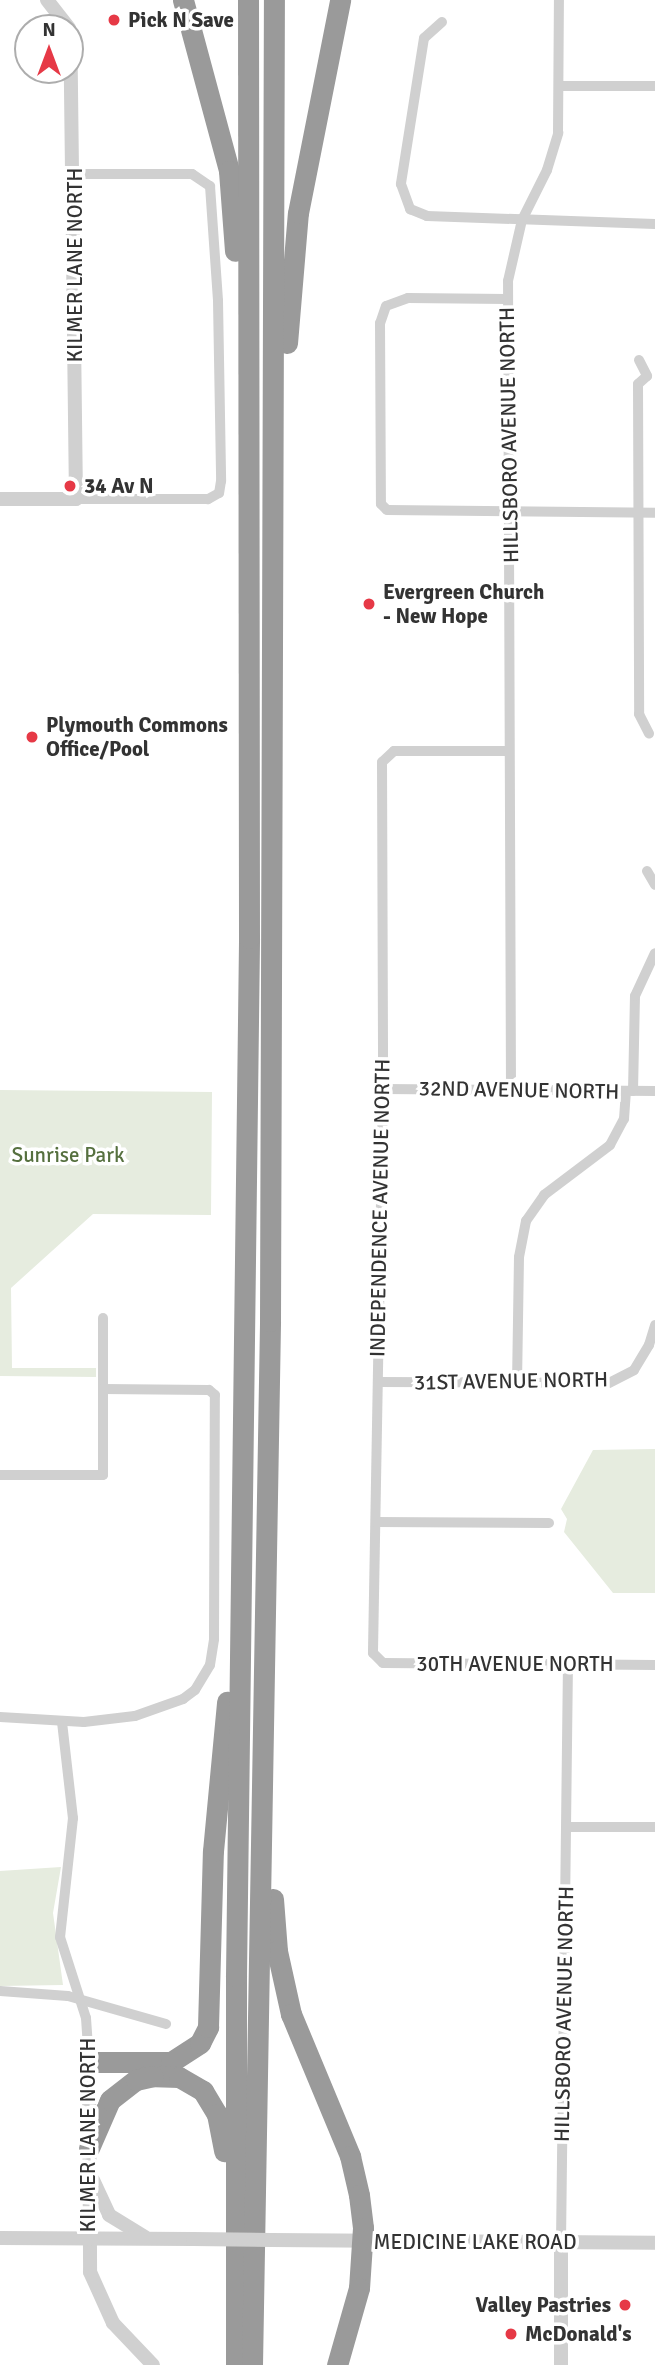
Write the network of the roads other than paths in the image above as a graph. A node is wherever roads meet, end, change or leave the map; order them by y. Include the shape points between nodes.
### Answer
1 (183, 0) edge
2 (248, 0) edge
3 (274, 0) edge
4 (341, 0) edge
5 (559, 0) edge
6 (442, 22) dead end
7 (71, 84) edge
8 (559, 86) junction
9 (655, 86) edge
10 (75, 174) junction
11 (522, 220) junction
12 (655, 224) edge
13 (508, 299) junction
14 (639, 360) dead end
15 (651, 376) edge
16 (247, 420) junction
17 (273, 484) junction
18 (0, 499) edge
19 (76, 499) junction
20 (510, 513) junction
21 (638, 513) junction
22 (655, 513) edge
23 (649, 734) dead end
24 (509, 751) junction
25 (647, 871) dead end
26 (655, 885) edge
27 (655, 953) edge
28 (383, 1089) junction
29 (511, 1090) junction
30 (629, 1091) junction
31 (655, 1091) edge
32 (103, 1318) dead end
33 (655, 1325) edge
34 (378, 1382) junction
35 (517, 1384) junction
36 (103, 1389) junction
37 (0, 1475) edge
38 (376, 1521) junction
39 (549, 1523) dead end
40 (240, 1610) junction
41 (376, 1660) joint
42 (568, 1664) junction
43 (655, 1665) edge
44 (0, 1717) edge
45 (62, 1722) junction
46 (263, 1741) junction
47 (566, 1827) junction
48 (655, 1827) edge
49 (0, 1991) edge
50 (79, 1999) junction
51 (166, 2024) dead end
52 (89, 2069) junction
53 (153, 2076) junction
54 (89, 2157) junction
55 (0, 2238) edge
56 (89, 2239) junction
57 (153, 2240) junction
58 (363, 2242) junction
59 (561, 2243) junction
60 (655, 2243) edge
61 (236, 2284) junction
62 (153, 2365) edge
63 (236, 2365) edge
64 (252, 2365) edge
65 (337, 2365) edge
66 (561, 2365) edge

1 - 16 highway via 229,172
2 - 16 highway
3 - 17 highway
4 - 17 highway via 298,213
5 - 8 street, HILLSBORO AVENUE NORTH
6 - 11 street via 424,38 401,184 404,202 418,215
7 - 10 street, KILMER LANE NORTH
8 - 9 street
8 - 11 street, HILLSBORO AVENUE NORTH via 554,152
10 - 19 street, KILMER LANE NORTH
10 - 19 street via 192,174 207,181 212,192 219,493 208,499
11 - 12 street
11 - 13 street, HILLSBORO AVENUE NORTH via 509,266
13 - 20 street, HILLSBORO AVENUE NORTH
13 - 20 street via 397,300 386,306 380,323 381,504 387,510
14 - 15 street
15 - 21 street via 638,384
16 - 40 highway via 249,938
17 - 46 highway via 273,946
18 - 19 street
20 - 21 street
20 - 24 street, HILLSBORO AVENUE NORTH
21 - 22 street
21 - 23 street via 639,714
24 - 28 street, INDEPENDENCE AVENUE NORTH via 385,754
24 - 29 street, HILLSBORO AVENUE NORTH
25 - 26 street
27 - 30 street via 635,996
28 - 29 street, 32ND AVENUE NORTH
28 - 34 street, INDEPENDENCE AVENUE NORTH
29 - 30 street, 32ND AVENUE NORTH
30 - 31 street, 32ND AVENUE NORTH
30 - 35 street via 624,1119 610,1145 544,1195 526,1221 519,1257
32 - 36 street
33 - 35 street, 31ST AVENUE NORTH via 643,1358 622,1378 593,1384
34 - 35 street, 31ST AVENUE NORTH
34 - 38 street, INDEPENDENCE AVENUE NORTH
36 - 37 street via 103,1475
36 - 45 street via 209,1390 218,1403 214,1639 204,1677 183,1699 135,1716
38 - 39 street
38 - 41 street, INDEPENDENCE AVENUE NORTH
40 - 52 highway via 231,1652 213,1851 208,2028 200,2043 171,2062
40 - 61 highway
41 - 42 street, 30TH AVENUE NORTH
42 - 43 street, 30TH AVENUE NORTH
42 - 47 street, HILLSBORO AVENUE NORTH
44 - 45 street
45 - 50 street, KILMER LANE NORTH via 73,1818 60,1937
46 - 58 highway via 281,1977 297,2031 350,2155
46 - 64 highway
47 - 48 street
47 - 59 street, HILLSBORO AVENUE NORTH
49 - 50 street via 49,1992
50 - 51 street
50 - 52 street, KILMER LANE NORTH via 88,2033
52 - 53 highway
52 - 54 street, KILMER LANE NORTH
53 - 54 highway via 136,2080 110,2100
53 - 61 highway via 193,2083 217,2113
54 - 56 street, KILMER LANE NORTH
54 - 57 street via 109,2215
55 - 56 street, MEDICINE LAKE ROAD
56 - 57 street, MEDICINE LAKE ROAD
56 - 62 street, KILMER LANE NORTH via 90,2272 102,2305
57 - 58 street, MEDICINE LAKE ROAD, bridge
58 - 59 street, MEDICINE LAKE ROAD
58 - 65 highway via 356,2306
59 - 60 street, MEDICINE LAKE ROAD
59 - 66 street, HILLSBORO AVENUE NORTH
61 - 63 highway

